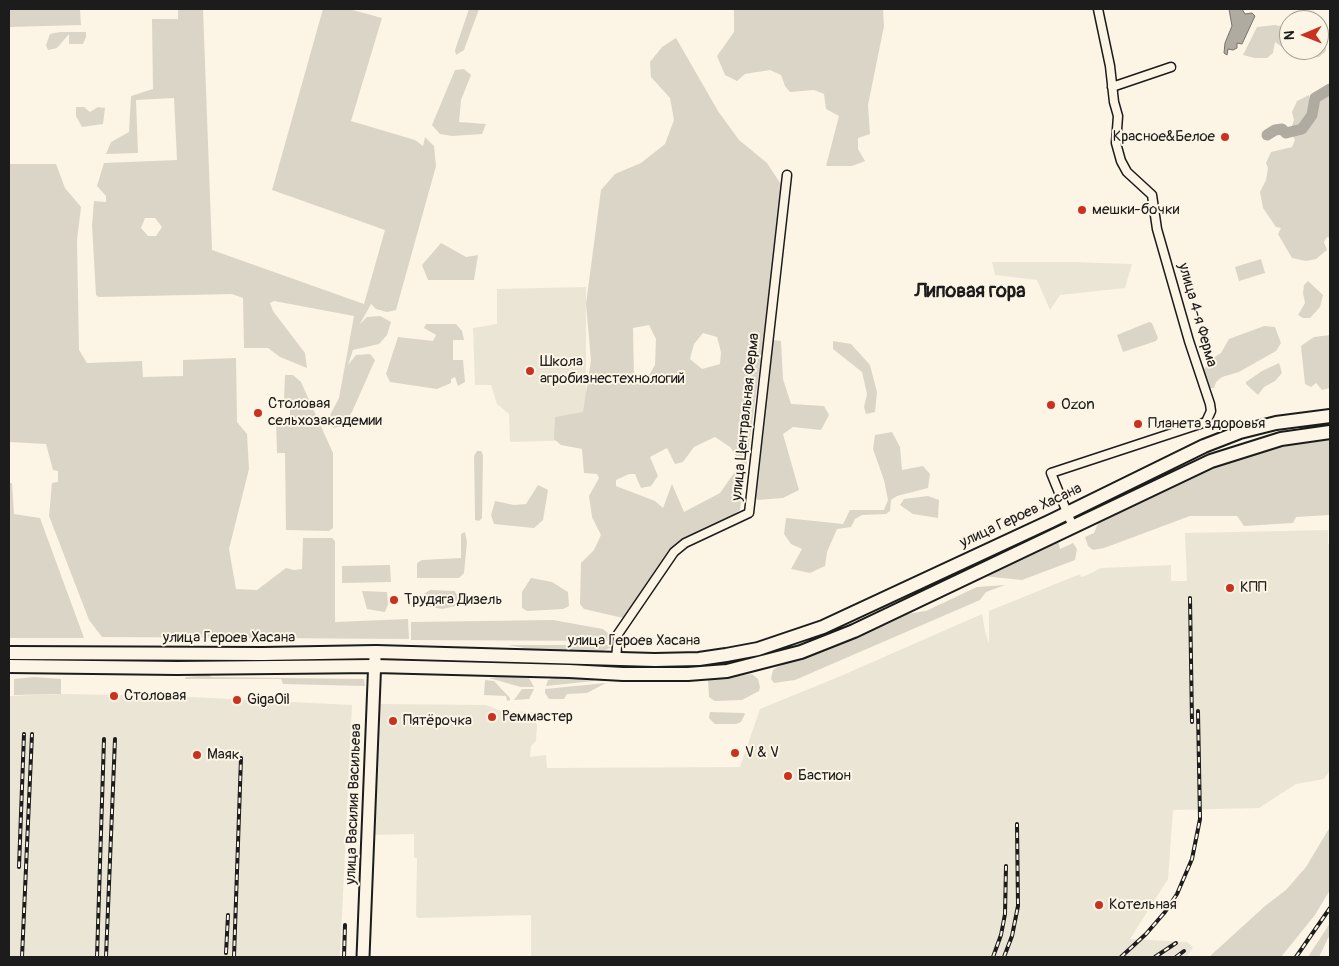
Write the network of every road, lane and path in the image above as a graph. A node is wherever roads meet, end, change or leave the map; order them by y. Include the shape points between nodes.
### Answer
1 (1098, 9) edge
2 (1171, 67) dead end
3 (1112, 87) junction
4 (787, 175) dead end
5 (1330, 416) edge
6 (1330, 432) edge
7 (1066, 513) junction
8 (1073, 527) junction
9 (376, 652) junction
10 (9, 654) edge
11 (616, 660) junction
12 (9, 666) edge
13 (375, 666) junction
14 (363, 957) edge

1 - 3 street, улица 4-я Ферма
2 - 3 street
3 - 7 street, улица 4-я Ферма via 1119,123 1116,144 1121,161 1127,172 1152,195 1157,229 1211,411 1206,422 1051,473
4 - 11 street, улица Центральная Ферма via 749,513 685,543 674,552 618,634
5 - 7 main road, улица Героев Хасана via 1276,423 1222,439 1161,465
6 - 8 main road, улица Героев Хасана via 1281,439 1211,461
7 - 8 street, улица 4-я Ферма
7 - 11 main road, улица Героев Хасана via 848,616 798,636 758,649 699,659
8 - 13 main road, улица Героев Хасана via 827,643 736,669 688,674 623,674
9 - 10 main road, улица Героев Хасана
9 - 11 main road, улица Героев Хасана
9 - 13 main road, улица Василия Васильева
12 - 13 main road, улица Героев Хасана
13 - 14 main road, улица Василия Васильева

